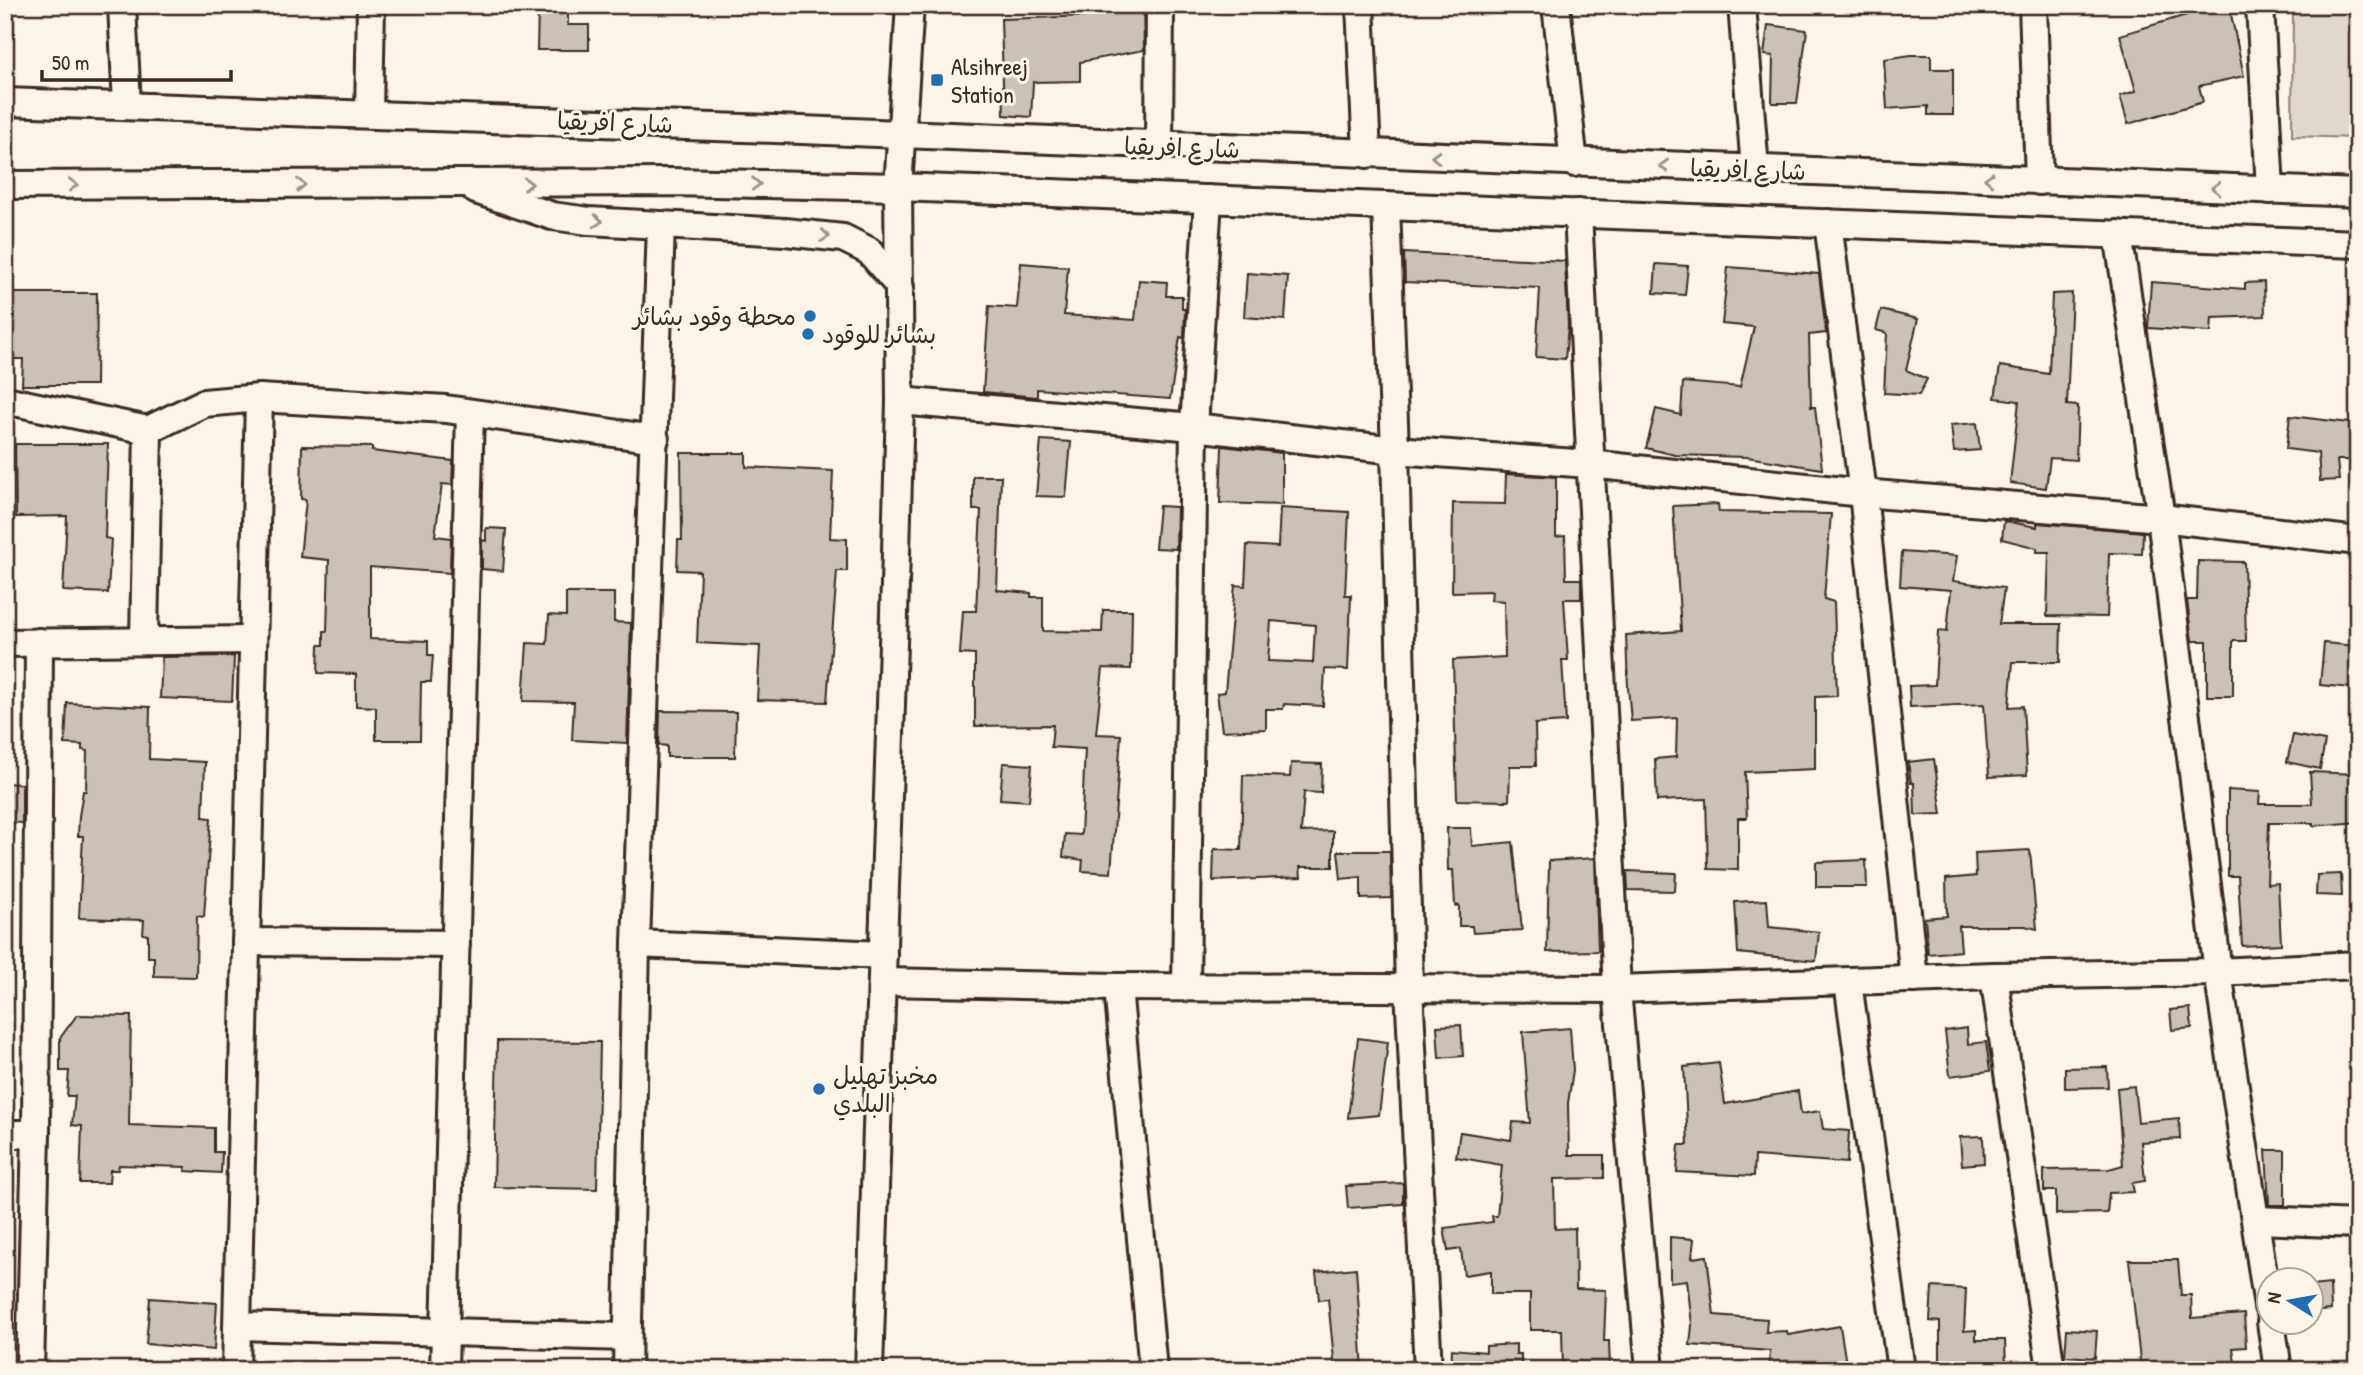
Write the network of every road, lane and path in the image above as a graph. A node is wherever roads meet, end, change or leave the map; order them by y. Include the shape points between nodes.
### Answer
1 (122, 5) edge
2 (371, 5) edge
3 (910, 5) edge
4 (1160, 5) edge
5 (1360, 5) edge
6 (1556, 5) edge
7 (1742, 5) edge
8 (2033, 5) edge
9 (2260, 5) edge
10 (5, 102) edge
11 (127, 106) junction
12 (369, 113) junction
13 (902, 136) junction
14 (1159, 146) junction
15 (1367, 155) junction
16 (1574, 163) junction
17 (1755, 169) junction
18 (2039, 181) junction
19 (5, 185) edge
20 (461, 185) junction
21 (898, 187) junction
22 (2270, 190) junction
23 (2358, 193) edge
24 (1208, 199) junction
25 (1385, 206) junction
26 (1578, 213) junction
27 (1828, 223) junction
28 (661, 225) junction
29 (2118, 234) junction
30 (2358, 244) edge
31 (900, 287) junction
32 (259, 398) junction
33 (5, 400) edge
34 (900, 401) junction
35 (470, 413) junction
36 (1194, 427) junction
37 (148, 430) junction
38 (655, 439) junction
39 (1395, 450) junction
40 (1590, 464) junction
41 (1863, 493) junction
42 (2161, 518) junction
43 (2358, 541) edge
44 (144, 639) junction
45 (252, 640) junction
46 (39, 642) junction
47 (5, 643) edge
48 (246, 942) junction
49 (456, 944) junction
50 (636, 944) junction
51 (883, 955) junction
52 (2358, 965) edge
53 (2218, 972) junction
54 (1994, 976) junction
55 (1914, 979) junction
56 (883, 982) junction
57 (1848, 982) junction
58 (1186, 986) junction
59 (1118, 987) junction
60 (1409, 987) junction
61 (1617, 989) junction
62 (5, 1134) edge
63 (36, 1134) junction
64 (2256, 1220) junction
65 (2358, 1224) edge
66 (2263, 1266) edge
67 (238, 1326) junction
68 (445, 1333) junction
69 (2273, 1336) edge
70 (627, 1337) junction
71 (30, 1370) edge
72 (236, 1370) edge
73 (444, 1370) edge
74 (627, 1370) edge
75 (869, 1370) edge
76 (1153, 1370) edge
77 (1428, 1370) edge
78 (1650, 1370) edge
79 (1901, 1370) edge
80 (2052, 1370) edge
81 (2278, 1370) edge

1 - 11 street
2 - 12 street
3 - 13 street
4 - 14 street
5 - 15 street
6 - 16 street
7 - 17 street
8 - 18 street
9 - 22 street
10 - 11 street, شارع افريقيا
11 - 12 street, شارع افريقيا
12 - 13 street, شارع افريقيا
13 - 14 street, شارع افريقيا
13 - 21 street
14 - 15 street, شارع افريقيا
16 -> 15 street, شارع افريقيا
17 -> 16 street, شارع افريقيا
18 -> 17 street, شارع افريقيا
22 -> 18 street, شارع افريقيا
19 -> 20 street, شارع افريقيا
20 -> 21 street, شارع افريقيا via 670,182
20 -> 28 street via 552,216
21 - 24 street, شارع افريقيا
21 - 31 street
22 - 23 street, شارع افريقيا
24 - 25 street, شارع افريقيا
24 - 36 street
25 - 26 street, شارع افريقيا
25 - 39 street
26 - 27 street, شارع افريقيا
26 - 40 street
27 - 29 street, شارع افريقيا
27 - 41 street
28 -> 31 street via 843,238 869,251
28 - 38 street
29 - 30 street, شارع افريقيا
29 - 42 street
31 - 34 street
32 - 35 street
32 - 37 street via 204,403
32 - 45 street
33 - 37 street
34 - 36 street
34 - 51 street
35 - 38 street
35 - 49 street
36 - 39 street
36 - 58 street
37 - 44 street
38 - 50 street
39 - 40 street
39 - 60 street
40 - 41 street
40 - 61 street
41 - 42 street
41 - 55 street
42 - 43 street
42 - 53 street
44 - 45 street
44 - 46 street
45 - 48 street
46 - 47 street
46 - 63 street
48 - 49 street
48 - 67 street
49 - 68 street
50 - 51 street
50 - 70 street
51 - 56 street
52 - 53 street
53 - 54 street
53 - 64 street
54 - 55 street
54 - 80 street
55 - 57 street
56 - 59 street
56 - 75 street
57 - 61 street
57 - 79 street
58 - 59 street
58 - 60 street
59 - 76 street
60 - 61 street
60 - 77 street
61 - 78 street
62 - 63 street
63 - 71 street
64 - 65 street
64 - 66 street
67 - 68 street
67 - 72 street
68 - 70 street
68 - 73 street
69 - 81 street
70 - 74 street

